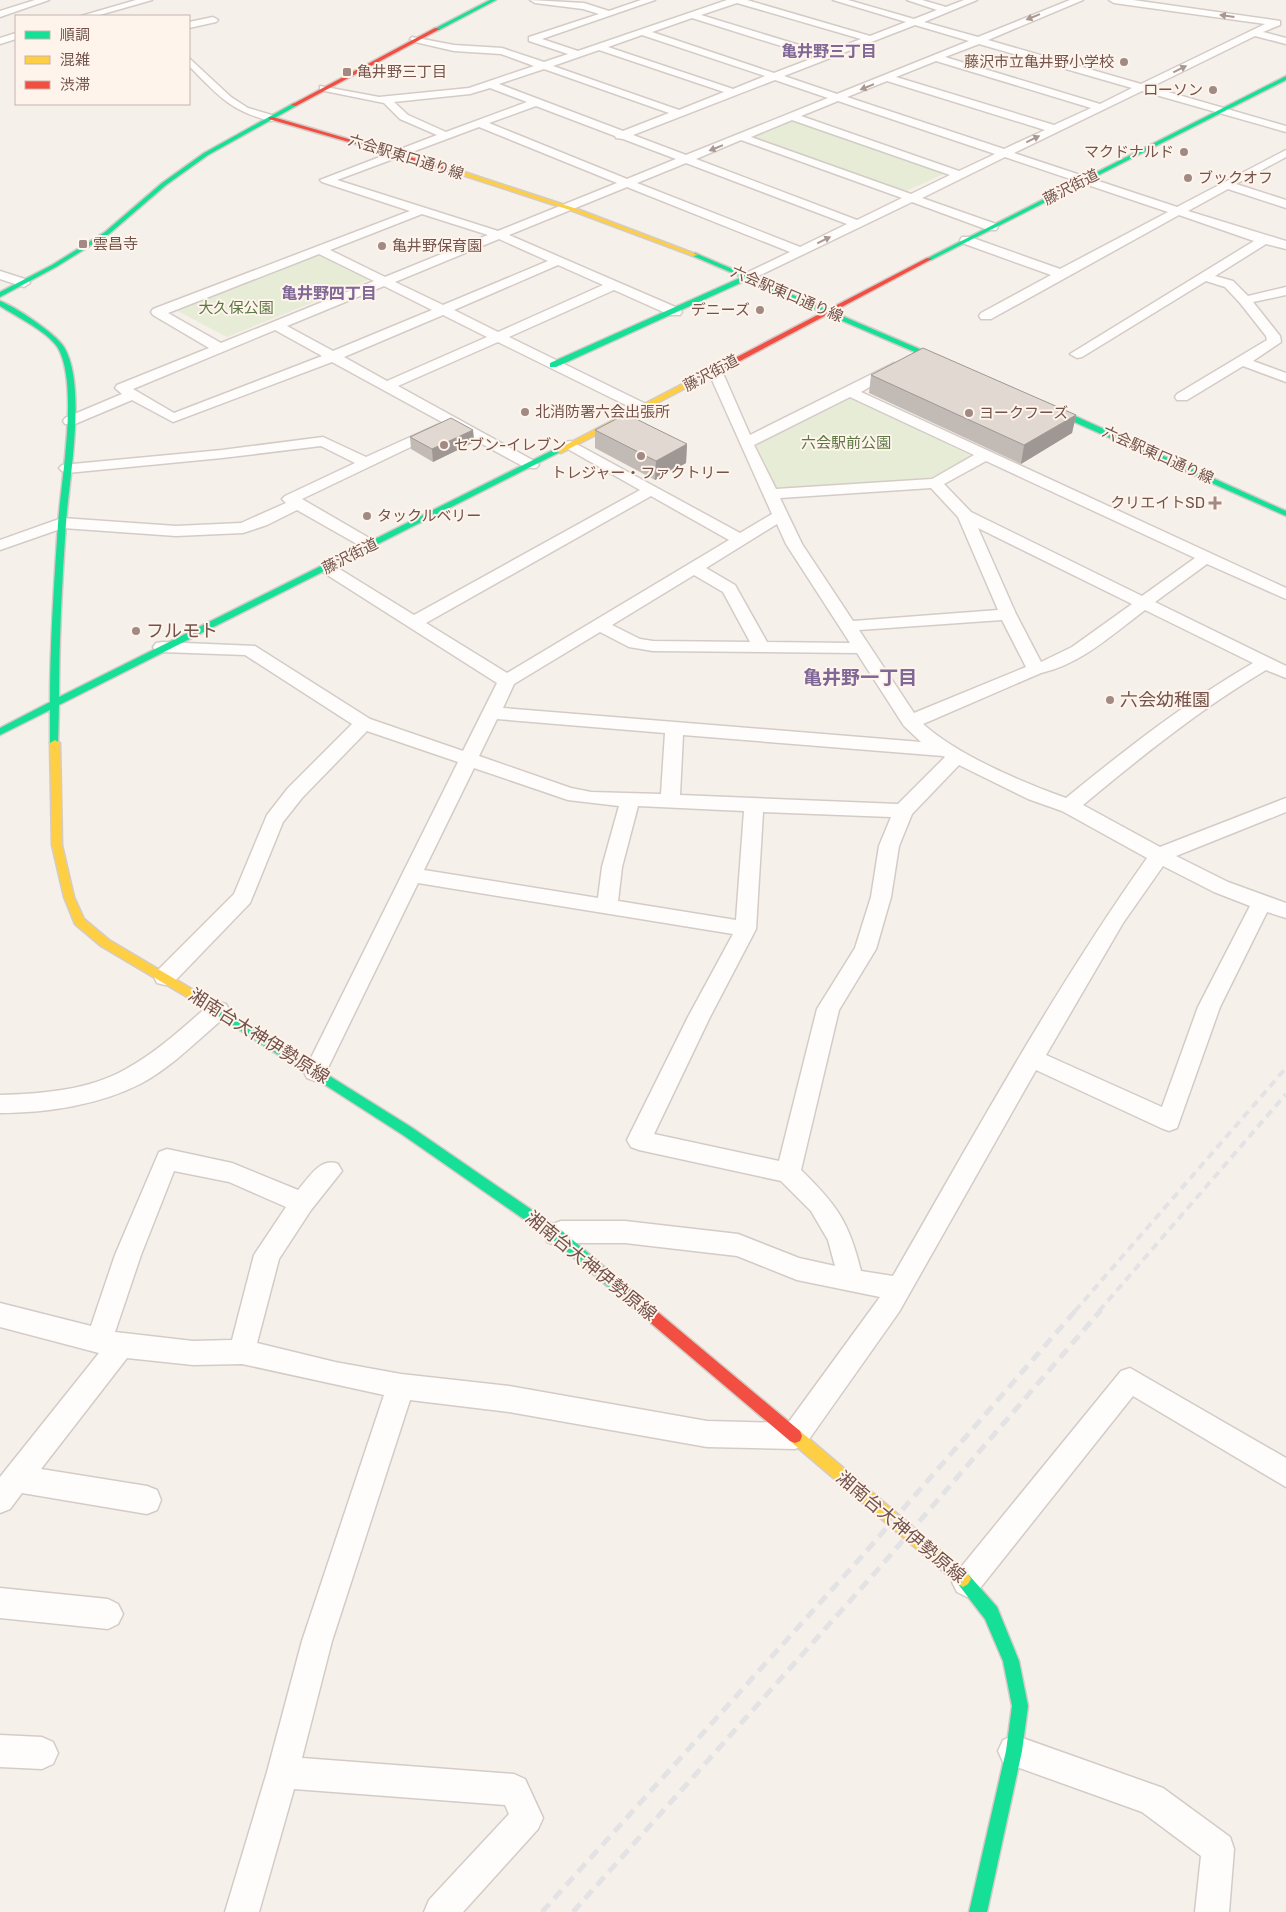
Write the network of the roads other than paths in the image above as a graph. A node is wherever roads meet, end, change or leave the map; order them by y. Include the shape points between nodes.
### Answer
1 (44, 0) edge
2 (147, 0) edge
3 (494, 0) edge
4 (535, 0) edge
5 (650, 0) edge
6 (912, 0) edge
7 (972, 0) edge
8 (1043, 0) edge
9 (1078, 0) edge
10 (1114, 0) edge
11 (731, 1) edge
12 (847, 1) edge
13 (1062, 5) junction
14 (128, 6) edge
15 (947, 10) junction
16 (0, 14) edge
17 (608, 14) junction
18 (90, 15) edge
19 (692, 15) junction
20 (213, 20) dead end
21 (916, 22) junction
22 (1276, 23) junction
23 (1286, 24) edge
24 (190, 25) edge
25 (654, 28) junction
26 (642, 32) junction
27 (1254, 33) junction
28 (15, 36) edge
29 (414, 39) junction
30 (870, 40) junction
31 (977, 40) junction
32 (1286, 41) edge
33 (0, 42) edge
34 (599, 47) junction
35 (577, 54) junction
36 (826, 56) junction
37 (937, 58) junction
38 (190, 62) edge
39 (544, 66) junction
40 (200, 72) junction
41 (190, 74) edge
42 (775, 76) junction
43 (888, 78) junction
44 (1286, 78) edge
45 (489, 84) junction
46 (1141, 87) junction
47 (324, 88) junction
48 (733, 92) junction
49 (840, 97) junction
50 (386, 99) junction
51 (534, 103) junction
52 (1100, 107) junction
53 (1223, 110) junction
54 (678, 113) junction
55 (793, 117) junction
56 (271, 118) junction
57 (478, 123) junction
58 (1054, 129) junction
59 (1286, 129) edge
60 (445, 135) junction
61 (620, 136) junction
62 (742, 137) junction
63 (394, 153) junction
64 (1006, 153) junction
65 (1284, 156) edge
66 (686, 160) junction
67 (960, 175) junction
68 (1087, 179) junction
69 (627, 184) junction
70 (1227, 185) junction
71 (911, 198) junction
72 (1286, 204) edge
73 (568, 208) junction
74 (422, 210) junction
75 (1181, 211) junction
76 (857, 224) junction
77 (992, 227) junction
78 (499, 235) junction
79 (966, 240) junction
80 (1264, 240) junction
81 (1286, 245) edge
82 (319, 250) junction
83 (800, 252) junction
84 (558, 261) junction
85 (1061, 274) junction
86 (0, 275) edge
87 (748, 277) junction
88 (1206, 277) junction
89 (386, 281) junction
90 (24, 284) junction
91 (614, 285) junction
92 (1286, 291) edge
93 (0, 295) edge
94 (1245, 300) junction
95 (0, 303) edge
96 (443, 310) junction
97 (829, 311) junction
98 (674, 312) junction
99 (986, 316) dead end
100 (277, 326) junction
101 (1280, 337) edge
102 (498, 338) junction
103 (219, 348) junction
104 (921, 351) junction
105 (1077, 354) dead end
106 (334, 356) junction
107 (1244, 362) junction
108 (553, 365) junction
109 (965, 370) edge
110 (715, 371) junction
111 (1286, 378) edge
112 (387, 386) junction
113 (850, 392) junction
114 (133, 394) junction
115 (1182, 397) dead end
116 (1027, 398) edge
117 (643, 408) junction
118 (70, 421) junction
119 (454, 421) junction
120 (746, 443) junction
121 (571, 445) junction
122 (984, 456) junction
123 (365, 462) junction
124 (531, 465) junction
125 (67, 468) junction
126 (936, 483) junction
127 (650, 490) junction
128 (770, 494) junction
129 (298, 503) junction
130 (1286, 514) edge
131 (780, 515) junction
132 (966, 515) junction
133 (62, 523) junction
134 (740, 540) junction
135 (0, 545) edge
136 (370, 545) junction
137 (1206, 557) junction
138 (327, 568) junction
139 (695, 568) junction
140 (1286, 594) edge
141 (1142, 602) junction
142 (1008, 614) junction
143 (413, 623) junction
144 (600, 625) junction
145 (849, 626) junction
146 (162, 647) junction
147 (761, 647) junction
148 (863, 648) junction
149 (1266, 664) junction
150 (1036, 668) junction
151 (1286, 673) edge
152 (507, 681) junction
153 (54, 704) junction
154 (491, 713) junction
155 (910, 722) junction
156 (364, 723) junction
157 (674, 728) junction
158 (0, 732) edge
159 (952, 753) junction
160 (468, 760) junction
161 (630, 799) junction
162 (670, 801) junction
163 (754, 805) junction
164 (1286, 805) edge
165 (1069, 806) junction
166 (903, 811) junction
167 (1160, 855) junction
168 (411, 874) junction
169 (1262, 902) junction
170 (607, 906) junction
171 (1286, 912) edge
172 (746, 929) junction
173 (165, 977) junction
174 (218, 1010) junction
175 (1033, 1059) junction
176 (315, 1072) junction
177 (0, 1104) edge
178 (330, 1171) dead end
179 (788, 1173) junction
180 (302, 1203) junction
181 (556, 1234) junction
182 (851, 1281) junction
183 (900, 1288) junction
184 (0, 1315) edge
185 (110, 1343) junction
186 (242, 1352) junction
187 (401, 1386) junction
188 (795, 1436) junction
189 (1286, 1472) edge
190 (8, 1488) edge
191 (147, 1500) dead end
192 (967, 1582) junction
193 (0, 1603) edge
194 (108, 1614) dead end
195 (0, 1751) edge
196 (1014, 1751) junction
197 (42, 1753) dead end
198 (283, 1772) junction
199 (242, 1912) edge
200 (441, 1912) edge
201 (978, 1912) edge
202 (1212, 1912) edge

1 - 16 street
2 - 14 street
3 - 29 main road
4 - 17 street via 584,6
5 - 17 street
6 - 15 street
7 - 15 street
8 - 13 street
9 - 13 street
22 -> 10 street
11 - 19 street
11 - 30 street
12 - 21 street
13 -> 31 street
14 - 18 street
15 - 21 street
17 - 25 street
17 - 35 street via 532,39
19 - 25 street
19 - 36 street
20 - 24 street
21 - 30 street
21 - 31 street
22 - 23 street
22 - 27 street
25 - 26 street
26 - 34 street
26 - 42 street
27 - 32 street
46 -> 27 street
28 - 33 street
29 - 39 street via 454,48 495,49
29 - 47 main road
30 - 36 street
31 - 37 street
31 - 46 street
34 - 35 street
34 - 48 street
35 - 39 street
36 - 42 street
37 - 43 street
37 - 52 street
38 - 40 street
39 - 45 street
39 - 54 street
40 - 41 street
40 - 56 street via 227,99 244,110
42 - 48 street
42 - 49 street
43 -> 49 street
43 - 58 street
44 - 53 main road, 藤沢街道
45 - 50 street via 470,91
45 - 51 street
46 - 52 street
46 - 53 street
47 - 50 street
47 - 56 main road
48 - 54 street
49 - 55 street
49 - 64 street
50 - 60 street via 404,117
51 - 57 street
51 - 61 street
52 - 58 street
53 - 59 street
53 - 68 main road, 藤沢街道
54 - 61 street
55 - 62 street
55 - 67 street
56 - 63 main road, 六会駅東口通り線
56 - 90 main road via 191,164 106,233
57 - 60 street
57 - 69 street
64 -> 58 street
60 - 63 street
61 - 66 street
62 -> 66 street
62 - 71 street
63 - 73 main road, 六会駅東口通り線
63 - 74 street via 326,180
64 - 67 street
64 - 68 street
65 - 70 street
66 - 69 street
66 - 76 street
67 - 71 street
68 - 75 street
68 - 77 main road, 藤沢街道
69 - 73 street
69 - 83 street
70 - 72 street
70 - 75 street
71 - 76 street
71 - 77 street
73 - 78 street
73 - 87 main road, 六会駅東口通り線
74 - 78 street
74 - 82 street
75 - 80 street
75 - 85 street
83 -> 76 street
77 - 79 main road, 藤沢街道
78 - 84 street
78 - 89 street
79 - 85 street
79 - 97 main road, 藤沢街道
80 - 81 street
80 - 88 street
82 - 89 street
82 - 103 street via 158,312
83 - 87 street
84 - 91 street
84 - 96 street
85 - 99 street
86 - 90 street
87 - 97 main road, 六会駅東口通り線
87 - 98 main road
88 - 94 street via 1229,284
88 - 105 street
89 - 96 street
89 - 100 street
90 - 93 main road
91 - 98 street
91 - 102 street
92 - 94 street
94 - 101 street
95 - 118 main road, 湘南台大神伊勢原線 via 61,348 69,371
96 - 102 street
96 - 106 street
97 - 104 main road, 六会駅東口通り線
97 - 110 main road, 藤沢街道
98 - 108 main road
100 - 103 street
100 - 106 street
101 - 107 street
102 - 108 street
102 - 112 street
103 - 114 street via 122,388
104 - 109 main road, 六会駅東口通り線
104 - 113 street
106 - 112 street
106 - 114 street via 173,418
107 - 111 street
107 - 115 street
108 - 117 street
110 - 117 main road, 藤沢街道
110 - 120 street
112 - 119 street
113 - 120 street
113 - 122 street
114 - 118 street
116 - 130 main road, 六会駅東口通り線
117 - 121 main road, 藤沢街道
118 - 125 main road, 湘南台大神伊勢原線
119 - 123 street
119 - 124 street
120 - 128 street
121 - 124 main road, 藤沢街道
121 - 127 street
122 - 126 street
122 - 137 street
123 - 125 street via 323,441
123 - 129 street via 290,499
124 - 136 main road, 藤沢街道
125 - 133 main road, 湘南台大神伊勢原線
126 - 128 street
126 - 132 street
127 - 134 street
127 - 143 street
128 - 131 street
129 - 133 street via 243,528 212,531
129 - 136 street
131 - 134 street
131 - 145 street via 794,544
132 - 141 street
132 - 142 street
133 - 135 street
133 - 153 main road, 湘南台大神伊勢原線
134 - 139 street
136 - 138 main road, 藤沢街道
137 - 140 street
137 - 141 street
138 - 143 street
138 - 146 main road, 藤沢街道
139 - 144 street
139 - 147 street via 729,589
141 - 149 street
141 - 150 street via 1078,651 1054,665
142 - 145 street
142 - 150 street
143 - 152 street
144 - 147 street via 634,643 653,646
144 - 152 street
145 - 148 street
146 - 153 main road, 藤沢街道
146 - 156 street via 249,650
147 - 148 street
148 - 155 street
149 - 151 street
149 - 165 street via 1215,693 1146,743
150 - 155 street
152 - 154 street
153 - 158 main road, 藤沢街道
153 - 173 main road, 湘南台大神伊勢原線 via 57,845 69,897 79,921 106,943
154 - 157 street
154 - 160 street
155 - 159 street via 931,741
156 - 160 street
156 - 173 street via 295,793 274,820 242,898
157 - 159 street
157 - 162 street
159 - 165 street via 1035,794
159 - 166 street
160 - 161 street via 568,794
160 - 168 street
161 - 162 street
161 - 170 street via 612,867
162 - 163 street
163 - 166 street
163 - 172 street
164 - 167 street
165 - 167 street
166 - 179 street via 889,846 881,897 865,949 828,1010
167 - 169 street via 1222,888
167 - 175 street via 1116,918
168 - 170 street
168 - 176 street
169 - 171 street
169 - 175 street via 1209,1007 1170,1121
170 - 172 street
172 - 179 street via 639,1140
173 - 174 main road, 湘南台大神伊勢原線
174 - 176 main road, 湘南台大神伊勢原線
174 - 177 street via 162,1056 113,1085 21,1105
175 - 183 street
176 - 181 main road, 湘南台大神伊勢原線
178 - 180 street
179 - 182 street via 820,1204 840,1237
180 - 185 street via 232,1173 167,1159 128,1255
180 - 186 street via 267,1255
181 - 182 street via 625,1232 738,1245 797,1268
181 - 188 main road, 湘南台大神伊勢原線
182 - 183 street
183 - 188 street
184 - 185 street
185 - 186 street via 193,1353
185 - 190 street
186 - 187 street
187 - 188 street via 509,1399 707,1434
187 - 198 street via 317,1640
188 - 192 main road, 湘南台大神伊勢原線
189 - 192 street via 1130,1380
190 - 191 street
192 - 196 main road, 湘南台大神伊勢原線 via 991,1613 1012,1661 1020,1706
193 - 194 street
195 - 197 street
196 - 201 main road, 湘南台大神伊勢原線
196 - 202 street via 1152,1799 1218,1849
198 - 199 street
198 - 200 street via 514,1790 527,1818

